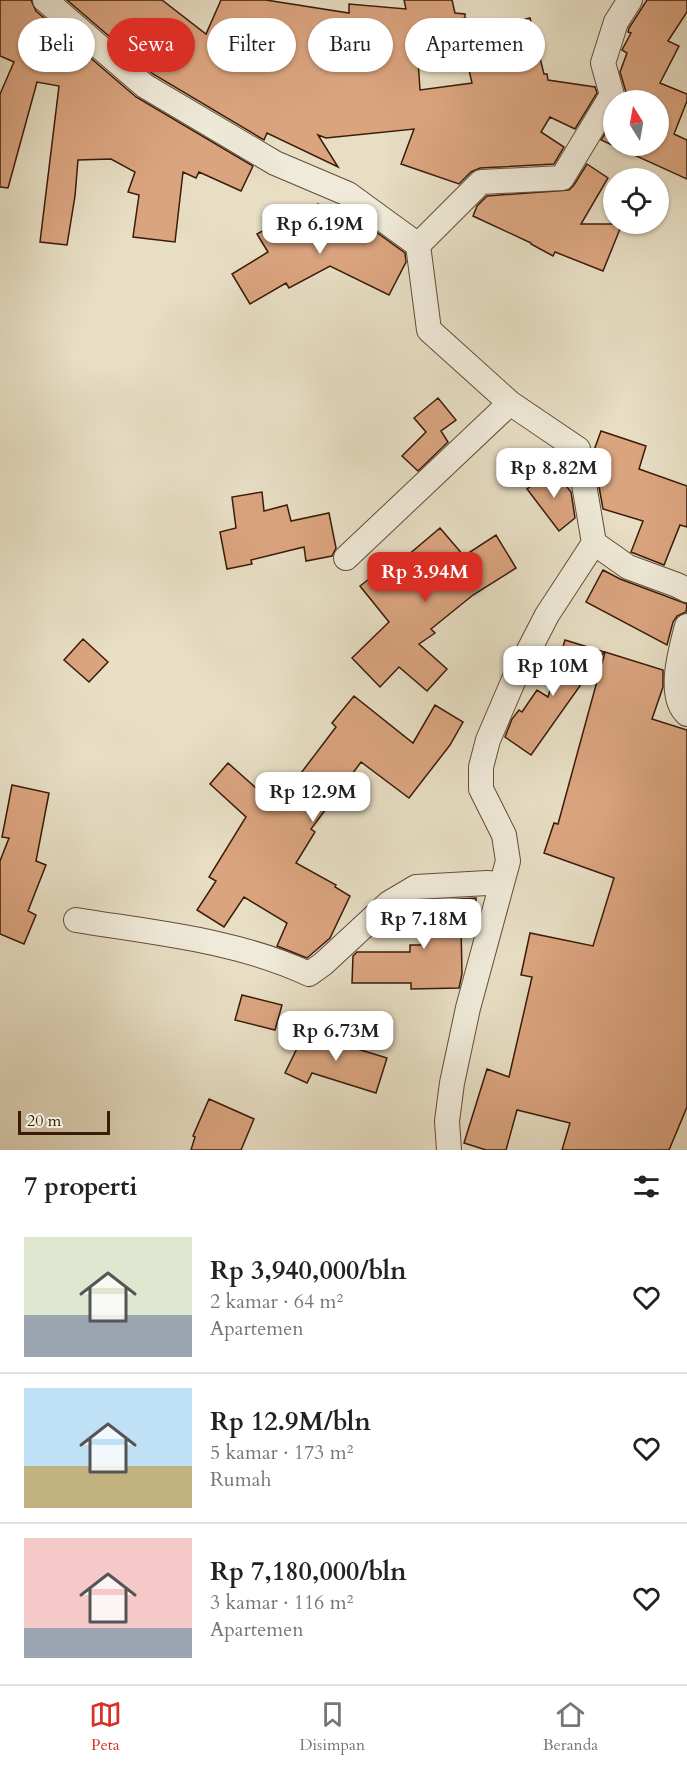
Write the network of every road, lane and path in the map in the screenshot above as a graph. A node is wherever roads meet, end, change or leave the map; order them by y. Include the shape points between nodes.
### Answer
1 (45, 0) edge
2 (630, 0) edge
3 (418, 245) junction
4 (510, 403) junction
5 (594, 543) junction
6 (346, 558) dead end
7 (687, 590) edge
8 (687, 626) edge
9 (687, 714) edge
10 (500, 884) junction
11 (76, 920) dead end
12 (449, 1150) edge

1 - 3 street via 145,87 275,162 348,194
2 - 3 street via 616,22 603,63 612,95 562,178 481,182
3 - 4 street via 429,330
4 - 5 street via 578,449
4 - 6 street
5 - 7 street via 628,567
5 - 10 street via 547,615 514,677 488,740 481,767 481,789 504,835 507,861
8 - 9 street via 676,671 680,705
10 - 11 street via 416,887 389,903 309,974 226,944
10 - 12 street via 452,1083 447,1121

